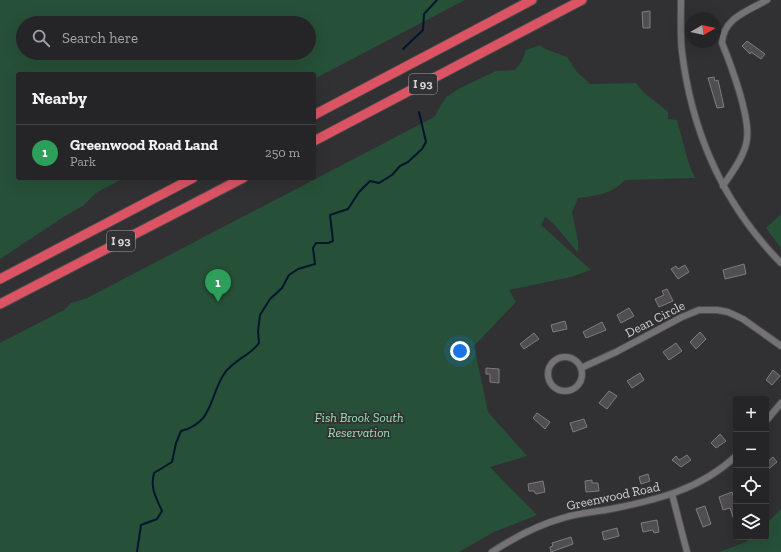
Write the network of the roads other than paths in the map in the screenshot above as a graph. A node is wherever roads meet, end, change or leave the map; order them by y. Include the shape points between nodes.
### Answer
1 (532, 0) edge
2 (582, 0) edge
3 (681, 0) edge
4 (766, 0) edge
5 (316, 114) edge
6 (316, 140) edge
7 (189, 180) edge
8 (239, 180) edge
9 (724, 186) junction
10 (781, 263) edge
11 (0, 279) edge
12 (0, 304) edge
13 (781, 346) edge
14 (581, 368) junction
15 (781, 403) edge
16 (769, 418) edge
17 (733, 459) edge
18 (672, 494) junction
19 (492, 552) edge
20 (687, 552) edge

1 - 5 highway, I 93
2 - 6 highway, I 93
3 - 9 street via 682,50 695,118 708,155
4 - 9 street via 733,19 724,29 722,36 722,43 737,85 747,131 743,152
7 - 11 highway, I 93
8 - 12 highway, I 93
9 - 10 street via 758,240
13 - 14 street, Dean Circle via 728,312 699,310
14 - 14 street via 571,358 560,357 551,364 548,378 555,388 562,391 570,390 580,383
15 - 16 street
17 - 18 street, Greenwood Road via 717,472
18 - 19 street, Greenwood Road via 546,523 521,534
18 - 20 street

